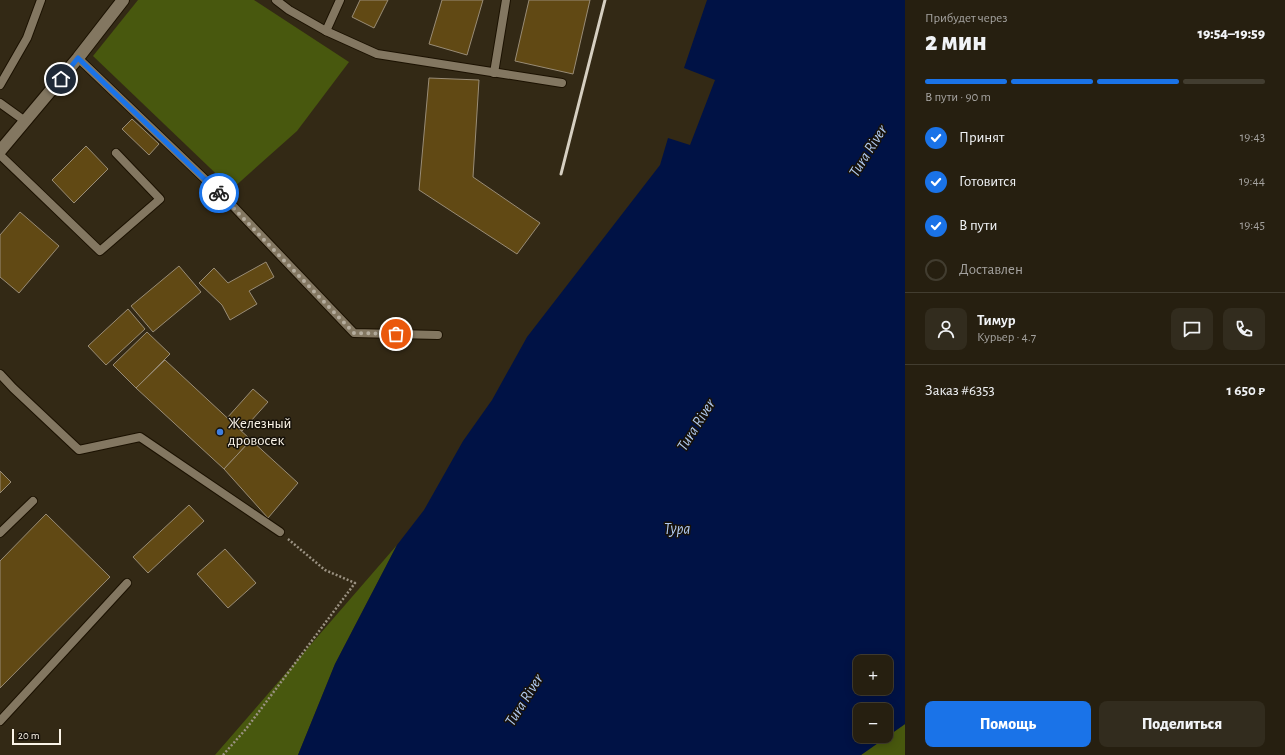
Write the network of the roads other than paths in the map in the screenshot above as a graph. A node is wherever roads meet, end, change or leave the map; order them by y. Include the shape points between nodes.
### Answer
1 (41, 0) edge
2 (124, 0) edge
3 (276, 0) edge
4 (340, 0) edge
5 (506, 0) edge
6 (326, 31) junction
7 (78, 58) junction
8 (494, 73) junction
9 (562, 83) dead end
10 (0, 85) edge
11 (0, 103) edge
12 (26, 121) junction
13 (0, 153) edge
14 (116, 154) dead end
15 (438, 334) dead end
16 (0, 374) edge
17 (34, 501) dead end
18 (280, 532) road end
19 (0, 533) edge
20 (127, 583) dead end
21 (0, 721) edge

1 - 10 lane via 27,38
2 - 7 street
3 - 6 lane
4 - 6 lane
5 - 8 lane
6 - 8 lane via 377,54
7 - 12 street
7 - 15 lane via 233,206 354,333
8 - 9 lane
11 - 12 lane
12 - 13 street
13 - 14 lane via 100,251 160,198
16 - 18 lane via 80,450 140,437
17 - 19 lane
20 - 21 lane

